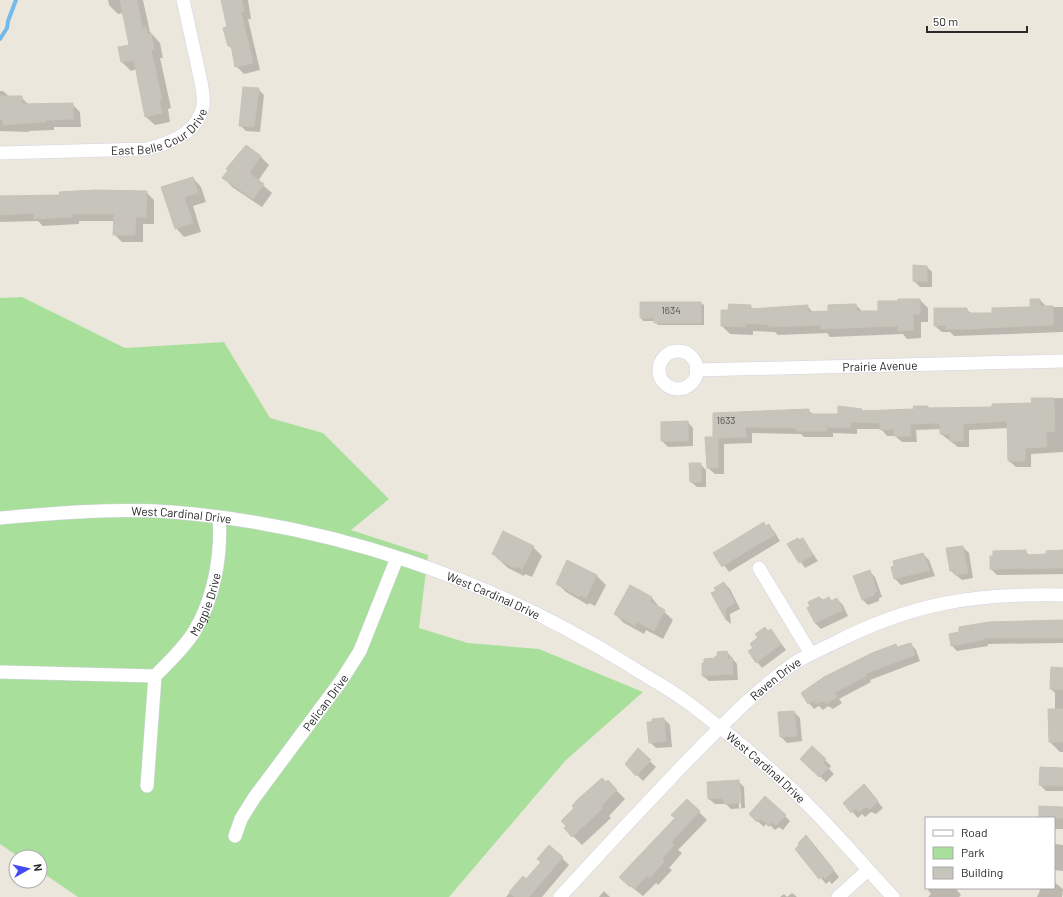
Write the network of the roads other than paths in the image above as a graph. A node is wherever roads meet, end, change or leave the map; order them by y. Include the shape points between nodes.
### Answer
1 (184, 0) edge
2 (0, 153) edge
3 (1063, 361) edge
4 (696, 370) dead end
5 (219, 517) junction
6 (0, 518) edge
7 (397, 558) junction
8 (759, 568) dead end
9 (1063, 595) edge
10 (811, 654) junction
11 (0, 672) edge
12 (156, 676) junction
13 (719, 728) junction
14 (147, 786) dead end
15 (235, 836) dead end
16 (868, 870) junction
17 (560, 897) edge
18 (838, 897) edge
19 (892, 897) edge

1 - 2 street, East Belle Cour Drive via 203,105 190,130 162,146 146,149
3 - 4 street, Prairie Avenue
5 - 6 street, West Cardinal Drive via 170,512 86,510
5 - 7 street, West Cardinal Drive via 277,525 336,539
5 - 12 street, Magpie Drive via 218,568 203,614 194,633
7 - 13 street, West Cardinal Drive via 503,597 587,639 689,703
7 - 15 street, Pelican Drive via 360,651 341,681 254,798 241,819
8 - 10 street
9 - 10 street, Raven Drive via 980,597 943,602 890,617
10 - 13 street, Raven Drive via 794,663 748,700
11 - 12 street
12 - 14 street
13 - 16 street, West Cardinal Drive via 771,770 809,806
13 - 17 street, Raven Drive
16 - 18 street
16 - 19 street, West Cardinal Drive

